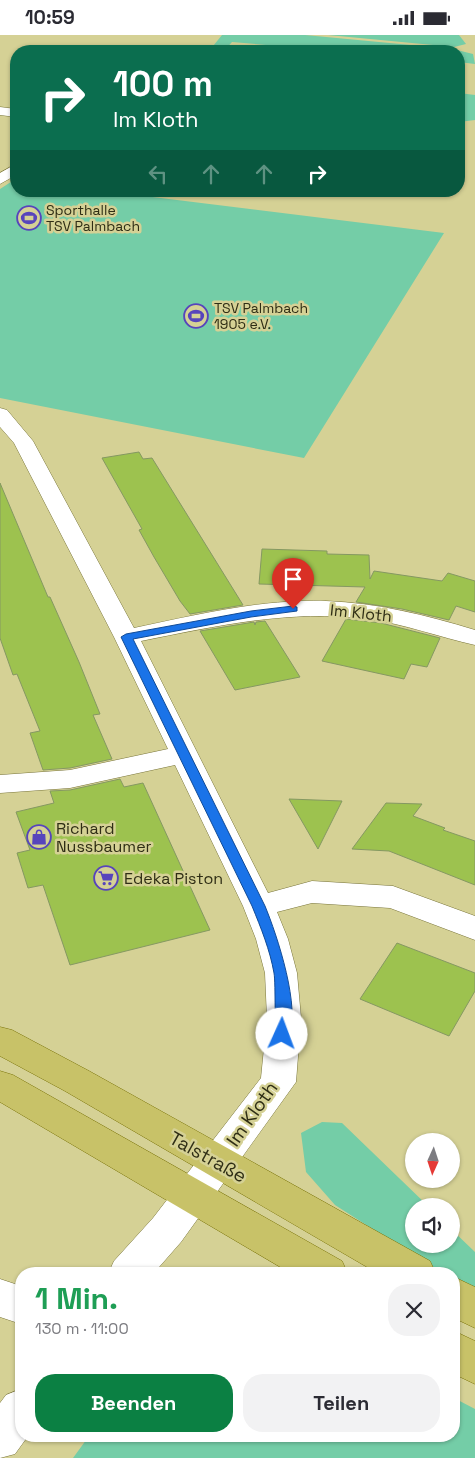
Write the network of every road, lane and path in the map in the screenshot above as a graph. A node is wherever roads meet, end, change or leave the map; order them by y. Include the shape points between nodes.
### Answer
1 (0, 414) edge
2 (126, 637) junction
3 (475, 638) edge
4 (184, 755) junction
5 (0, 784) edge
6 (259, 906) junction
7 (475, 928) edge
8 (0, 1040) edge
9 (0, 1085) edge
10 (217, 1162) junction
11 (193, 1194) junction
12 (134, 1267) edge
13 (316, 1267) edge
14 (404, 1267) edge
15 (0, 1298) edge
16 (460, 1300) edge
17 (15, 1303) edge
18 (475, 1309) edge
19 (460, 1355) edge
20 (475, 1364) edge
21 (15, 1418) edge
22 (0, 1439) edge

1 - 2 street, Im Kloth via 23,441
2 - 3 street, Im Kloth via 293,609 352,610 418,620
2 - 4 street, Im Kloth
4 - 5 street via 76,779
4 - 6 street, Im Kloth
6 - 7 street via 312,892 393,897
6 - 10 street, Im Kloth via 281,973 284,1018 278,1082
8 - 10 main road, Talstraße
9 - 11 main road
10 - 11 street, Im Kloth
10 - 14 main road, Talstraße
11 - 12 street, Im Kloth
11 - 13 main road
15 - 17 street
16 - 18 main road
19 - 20 main road
21 - 22 street

